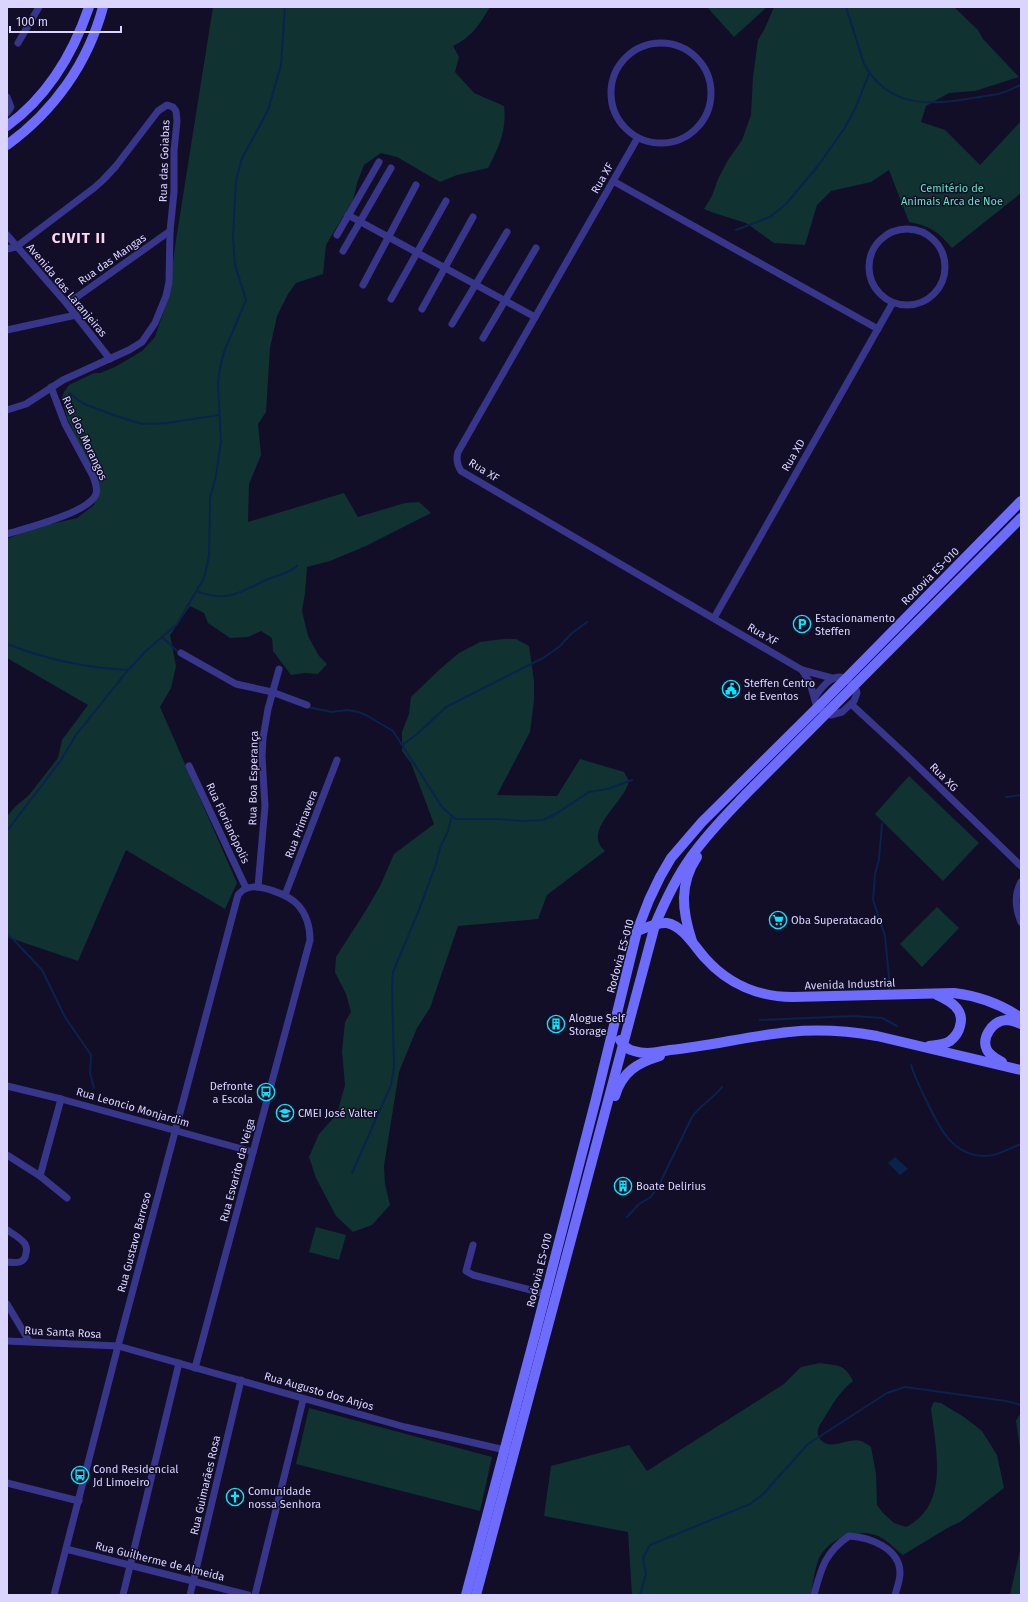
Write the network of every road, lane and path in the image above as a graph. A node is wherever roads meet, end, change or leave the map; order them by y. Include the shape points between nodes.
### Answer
1 (39, 7) edge
2 (88, 7) edge
3 (103, 7) edge
4 (18, 43) dead end
5 (7, 97) edge
6 (7, 113) edge
7 (7, 126) edge
8 (637, 139) junction
9 (7, 145) edge
10 (379, 162) dead end
11 (391, 168) dead end
12 (613, 181) junction
13 (416, 185) dead end
14 (446, 201) dead end
15 (348, 215) junction
16 (473, 217) dead end
17 (360, 222) junction
18 (170, 231) junction
19 (507, 232) dead end
20 (7, 235) edge
21 (337, 235) dead end
22 (388, 238) junction
23 (16, 247) junction
24 (536, 248) dead end
25 (7, 249) edge
26 (343, 251) dead end
27 (416, 253) junction
28 (445, 269) junction
29 (363, 285) dead end
30 (475, 285) junction
31 (391, 299) dead end
32 (504, 301) junction
33 (67, 304) junction
34 (892, 304) junction
35 (422, 309) dead end
36 (76, 315) junction
37 (535, 317) junction
38 (452, 324) dead end
39 (878, 329) junction
40 (7, 330) edge
41 (483, 338) dead end
42 (110, 359) junction
43 (51, 387) junction
44 (7, 410) edge
45 (1021, 501) edge
46 (1021, 518) edge
47 (7, 534) edge
48 (714, 618) junction
49 (181, 653) dead end
50 (279, 669) dead end
51 (802, 670) junction
52 (832, 678) junction
53 (847, 678) junction
54 (854, 686) junction
55 (272, 692) junction
56 (815, 697) junction
57 (851, 704) junction
58 (306, 705) dead end
59 (822, 710) junction
60 (337, 760) dead end
61 (189, 766) dead end
62 (746, 794) junction
63 (1021, 866) edge
64 (1021, 882) edge
65 (258, 887) junction
66 (246, 888) junction
67 (285, 896) junction
68 (1021, 922) edge
69 (655, 925) junction
70 (637, 931) junction
71 (693, 943) junction
72 (930, 993) junction
73 (1021, 1018) edge
74 (614, 1023) junction
75 (1021, 1024) edge
76 (623, 1044) junction
77 (923, 1047) junction
78 (681, 1049) junction
79 (1008, 1066) junction
80 (1021, 1070) edge
81 (7, 1086) edge
82 (61, 1099) junction
83 (176, 1131) junction
84 (596, 1142) junction
85 (253, 1152) junction
86 (7, 1155) edge
87 (40, 1176) junction
88 (67, 1198) dead end
89 (7, 1230) edge
90 (473, 1245) dead end
91 (7, 1262) edge
92 (546, 1294) junction
93 (7, 1304) edge
94 (7, 1341) edge
95 (29, 1341) junction
96 (118, 1346) junction
97 (180, 1363) junction
98 (196, 1368) junction
99 (241, 1380) junction
100 (303, 1400) junction
101 (510, 1449) junction
102 (7, 1483) edge
103 (79, 1500) junction
104 (66, 1549) junction
105 (131, 1565) junction
106 (194, 1581) junction
107 (54, 1595) edge
108 (123, 1595) edge
109 (190, 1595) edge
110 (248, 1595) edge
111 (255, 1595) edge
112 (466, 1595) edge
113 (476, 1595) edge
114 (814, 1595) edge
115 (895, 1595) edge

1 - 4 street
2 - 7 main road via 74,46 52,81 30,107
3 - 9 main road via 90,44 63,90 41,116
5 - 6 street via 11,107
8 - 8 street via 664,144 678,141 690,135 707,113 711,100 711,86 707,73 700,61 677,45 650,44 637,48 617,67 610,94 612,108 617,120
8 - 12 street, Rua XF
10 - 15 street
11 - 17 street
12 - 37 street, Rua XF
12 - 39 street
13 - 22 street
14 - 27 street
15 - 17 street
15 - 21 street
16 - 28 street
17 - 22 street
17 - 26 street
18 - 23 street, Rua das Goiabas via 177,122 176,111 167,104 158,111 104,180
18 - 33 street, Rua das Mangas
18 - 42 street, Rua das Goiabas via 169,282 155,323 142,342
19 - 30 street
20 - 23 street, Avenida das Laranjeiras
22 - 27 street
22 - 29 street
23 - 25 street
23 - 33 street, Avenida das Laranjeiras
24 - 32 street
27 - 28 street
27 - 31 street
28 - 30 street
28 - 35 street
30 - 32 street
30 - 38 street
32 - 37 street
32 - 41 street
33 - 36 street, Avenida das Laranjeiras
34 - 34 street via 909,306 926,301 941,284 945,273 944,256 935,241 921,231 904,229 887,234 875,245 868,262 869,279 878,294
34 - 39 street, Rua XD
36 - 40 street
36 - 42 street, Avenida das Laranjeiras
37 - 48 street, Rua XF via 458,452 458,467
39 - 48 street, Rua XD
42 - 43 street, Rua das Goiabas
43 - 44 street, Rua das Goiabas via 35,400
43 - 47 street, Rua dos Morangos via 64,424 93,476 96,493 82,507 60,518
45 - 53 main road, Rodovia ES-010
46 - 54 main road, Rodovia ES-010
48 - 51 street, Rua XF
49 - 55 street via 236,684
50 - 55 street, Rua Boa Esperança
51 - 52 street, Rua XF
51 - 56 street
52 - 53 street, Rua XF
52 - 56 street
53 - 54 street
53 - 59 main road, Rodovia ES-010
54 - 57 street via 857,697
54 - 59 main road, Rodovia ES-010
55 - 58 street
55 - 65 street, Rua Boa Esperança via 263,738 265,806
56 - 59 street via 814,700
57 - 59 street via 837,714
57 - 63 street, Rua XG
59 - 62 main road, Rodovia ES-010
59 - 70 main road, Rodovia ES-010 via 688,837 660,877
60 - 67 street, Rua Primavera
61 - 66 street, Rua Florianópolis
62 - 69 main road, Rodovia ES-010 via 691,856 663,905
62 - 71 main road, Avenida Industrial via 743,805 695,860 685,884 685,921
64 - 68 street via 1016,896 1016,909
65 - 66 street, Rua Esvarito da Veiga
65 - 67 street, Rua Esvarito da Veiga
66 - 83 street, Rua Gustavo Barroso via 238,895
67 - 85 street, Rua Esvarito da Veiga via 302,910 308,923 310,940
69 - 70 main road
69 - 71 main road, Avenida Industrial via 660,923 674,926
69 - 76 main road, Rodovia ES-010
70 - 74 main road, Rodovia ES-010
71 - 72 main road, Avenida Industrial via 706,960 726,976 766,995 801,997
72 - 73 main road, Avenida Industrial via 954,993 974,997 998,1005
72 - 77 main road via 952,1002 961,1014 961,1022 955,1037 950,1041
74 - 76 main road via 617,1036
74 - 92 main road, Rodovia ES-010
75 - 79 main road via 1005,1020 999,1022 986,1036 987,1050
76 - 78 main road via 634,1051 646,1053
76 - 84 main road, Rodovia ES-010
77 - 78 main road via 863,1034 821,1031 788,1032
77 - 79 main road
78 - 84 main road via 651,1059 626,1074 618,1084 606,1129
79 - 80 main road
81 - 82 street, Rua Leoncio Monjardim
82 - 83 street, Rua Leoncio Monjardim
82 - 87 street
83 - 85 street, Rua Leoncio Monjardim
83 - 96 street, Rua Gustavo Barroso
84 - 101 main road, Rodovia ES-010
85 - 98 street, Rua Esvarito da Veiga
86 - 87 street
87 - 88 street
89 - 91 street via 25,1244 27,1250 22,1261
90 - 92 street via 466,1271
92 - 101 main road, Rodovia ES-010
93 - 95 street
94 - 95 street, Rua Santa Rosa
95 - 96 street, Rua Santa Rosa
96 - 97 street, Rua Augusto dos Anjos
96 - 103 street, Rua Gustavo Barroso
97 - 98 street, Rua Augusto dos Anjos
97 - 105 street
98 - 99 street, Rua Augusto dos Anjos
99 - 100 street, Rua Augusto dos Anjos
99 - 106 street, Rua Guimarães Rosa
100 - 101 street, Rua Augusto dos Anjos via 406,1427
100 - 111 street
101 - 112 main road, Rodovia ES-010
101 - 113 main road, Rodovia ES-010
102 - 103 street
103 - 104 street, Rua Gustavo Barroso
104 - 105 street, Rua Guilherme de Almeida
104 - 107 street, Rua Gustavo Barroso
105 - 106 street, Rua Guilherme de Almeida
105 - 108 street
106 - 109 street, Rua Guimarães Rosa
106 - 110 street, Rua Guilherme de Almeida
114 - 115 street via 821,1570 830,1552 849,1536 870,1539 878,1543 897,1561 900,1573

